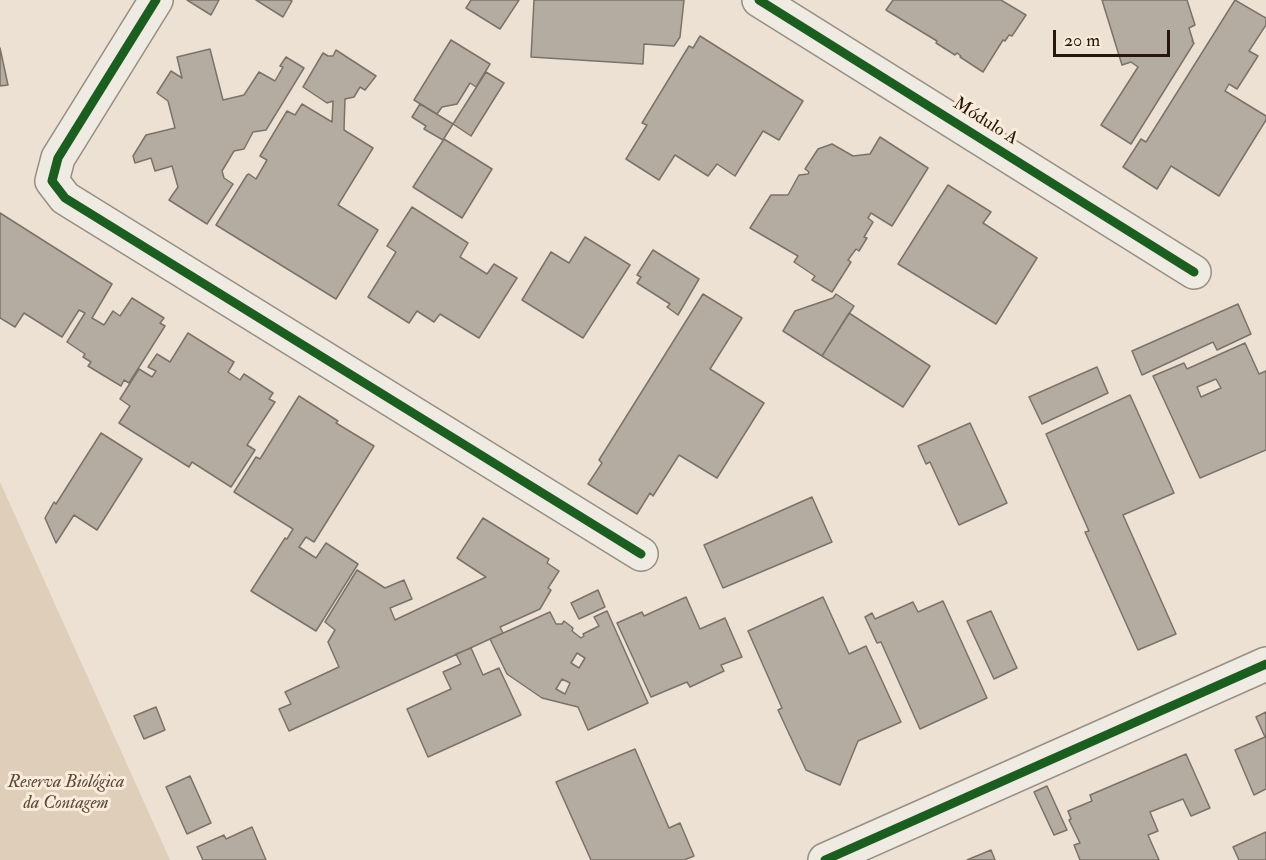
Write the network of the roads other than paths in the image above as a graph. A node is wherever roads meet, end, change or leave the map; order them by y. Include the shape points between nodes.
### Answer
1 (156, 0) edge
2 (759, 0) edge
3 (1194, 272) dead end
4 (641, 554) dead end
5 (1266, 664) edge
6 (825, 860) edge

1 - 4 street via 58,158 52,181 65,198
2 - 3 street, Módulo A
5 - 6 street

